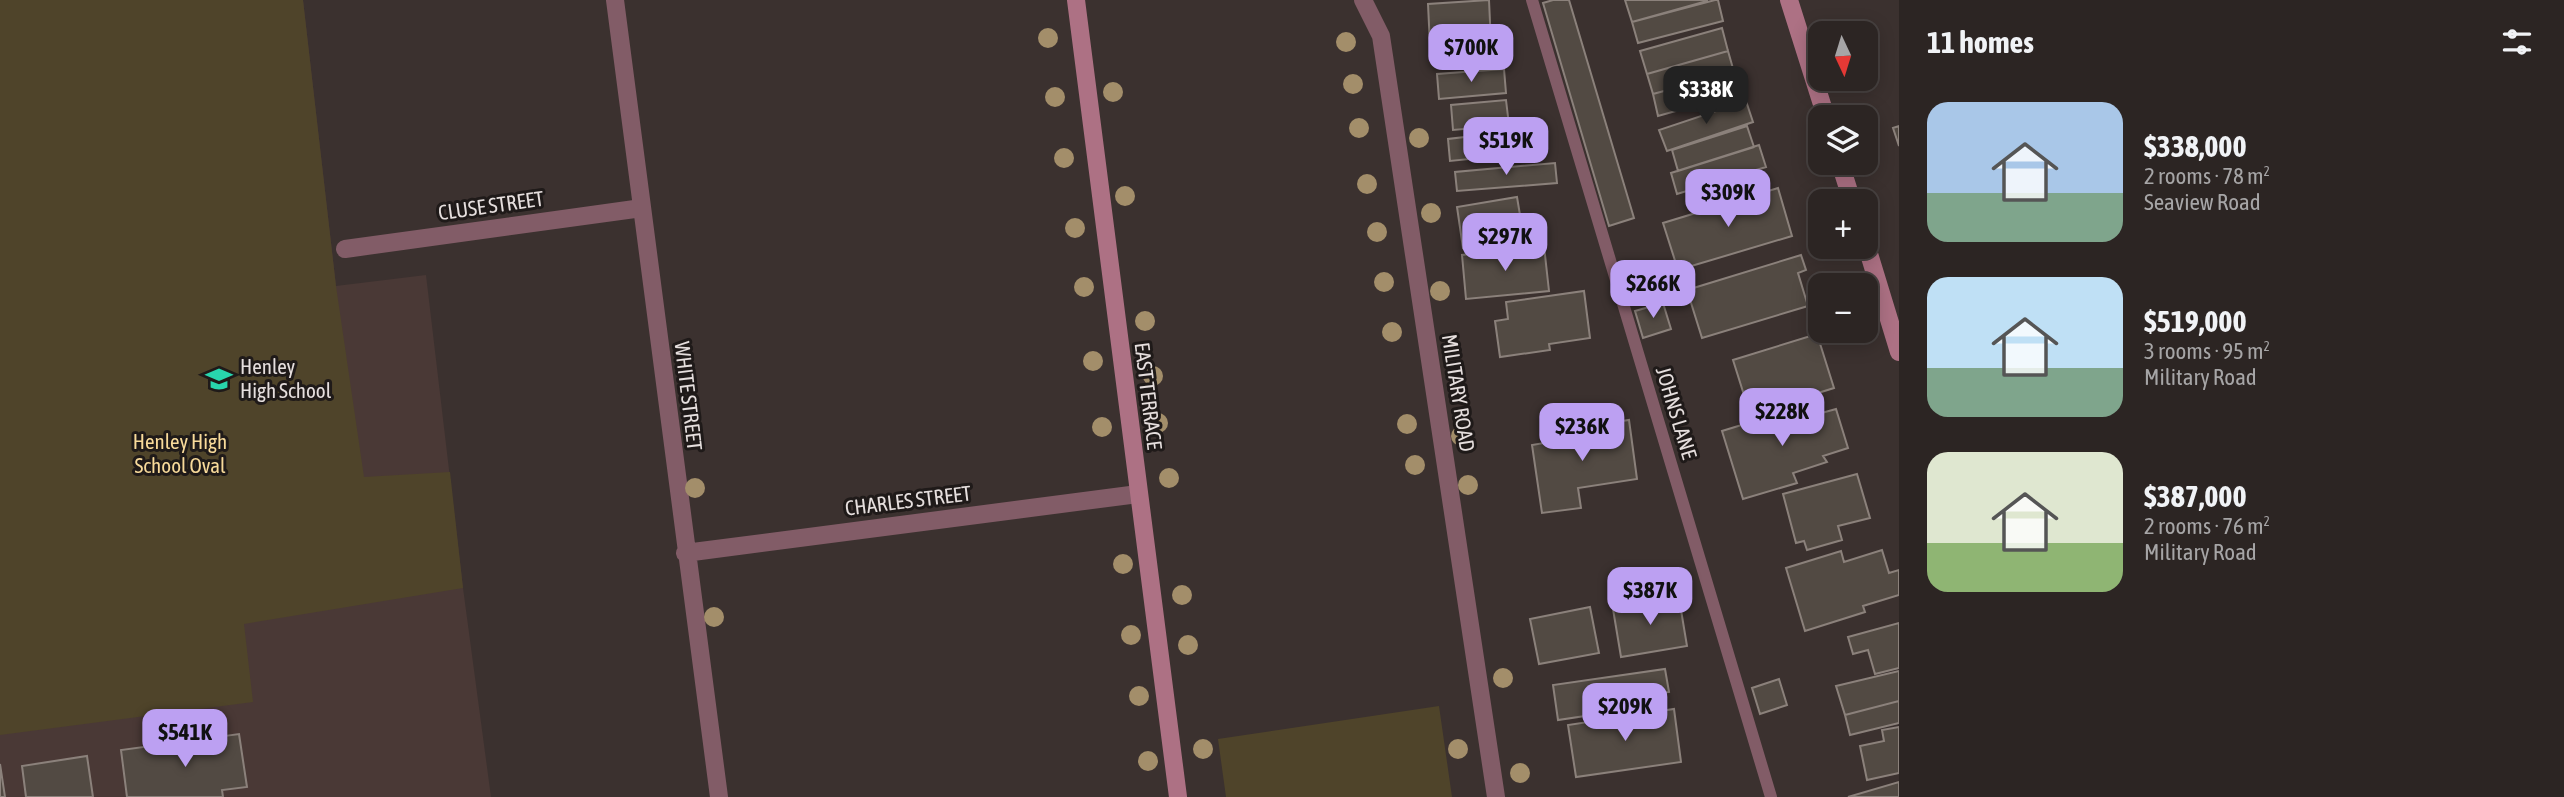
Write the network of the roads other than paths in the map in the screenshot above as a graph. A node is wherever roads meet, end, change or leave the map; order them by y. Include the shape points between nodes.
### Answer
1 (615, 0) edge
2 (1076, 0) edge
3 (1363, 0) edge
4 (1532, 0) edge
5 (1789, 0) edge
6 (1822, 105) edge
7 (642, 208) junction
8 (345, 248) dead end
9 (1871, 259) edge
10 (1899, 352) edge
11 (1138, 494) junction
12 (685, 553) junction
13 (719, 797) edge
14 (1178, 797) edge
15 (1496, 797) edge
16 (1771, 797) edge

1 - 7 street, WHITE STREET
2 - 11 street, EAST TERRACE
3 - 15 street, MILITARY ROAD via 1381,36
4 - 16 lane, JOHNS LANE
5 - 6 street
7 - 8 street, CLUSE STREET
7 - 12 street, WHITE STREET
9 - 10 street
11 - 12 street, CHARLES STREET
11 - 14 street, EAST TERRACE
12 - 13 street, WHITE STREET

